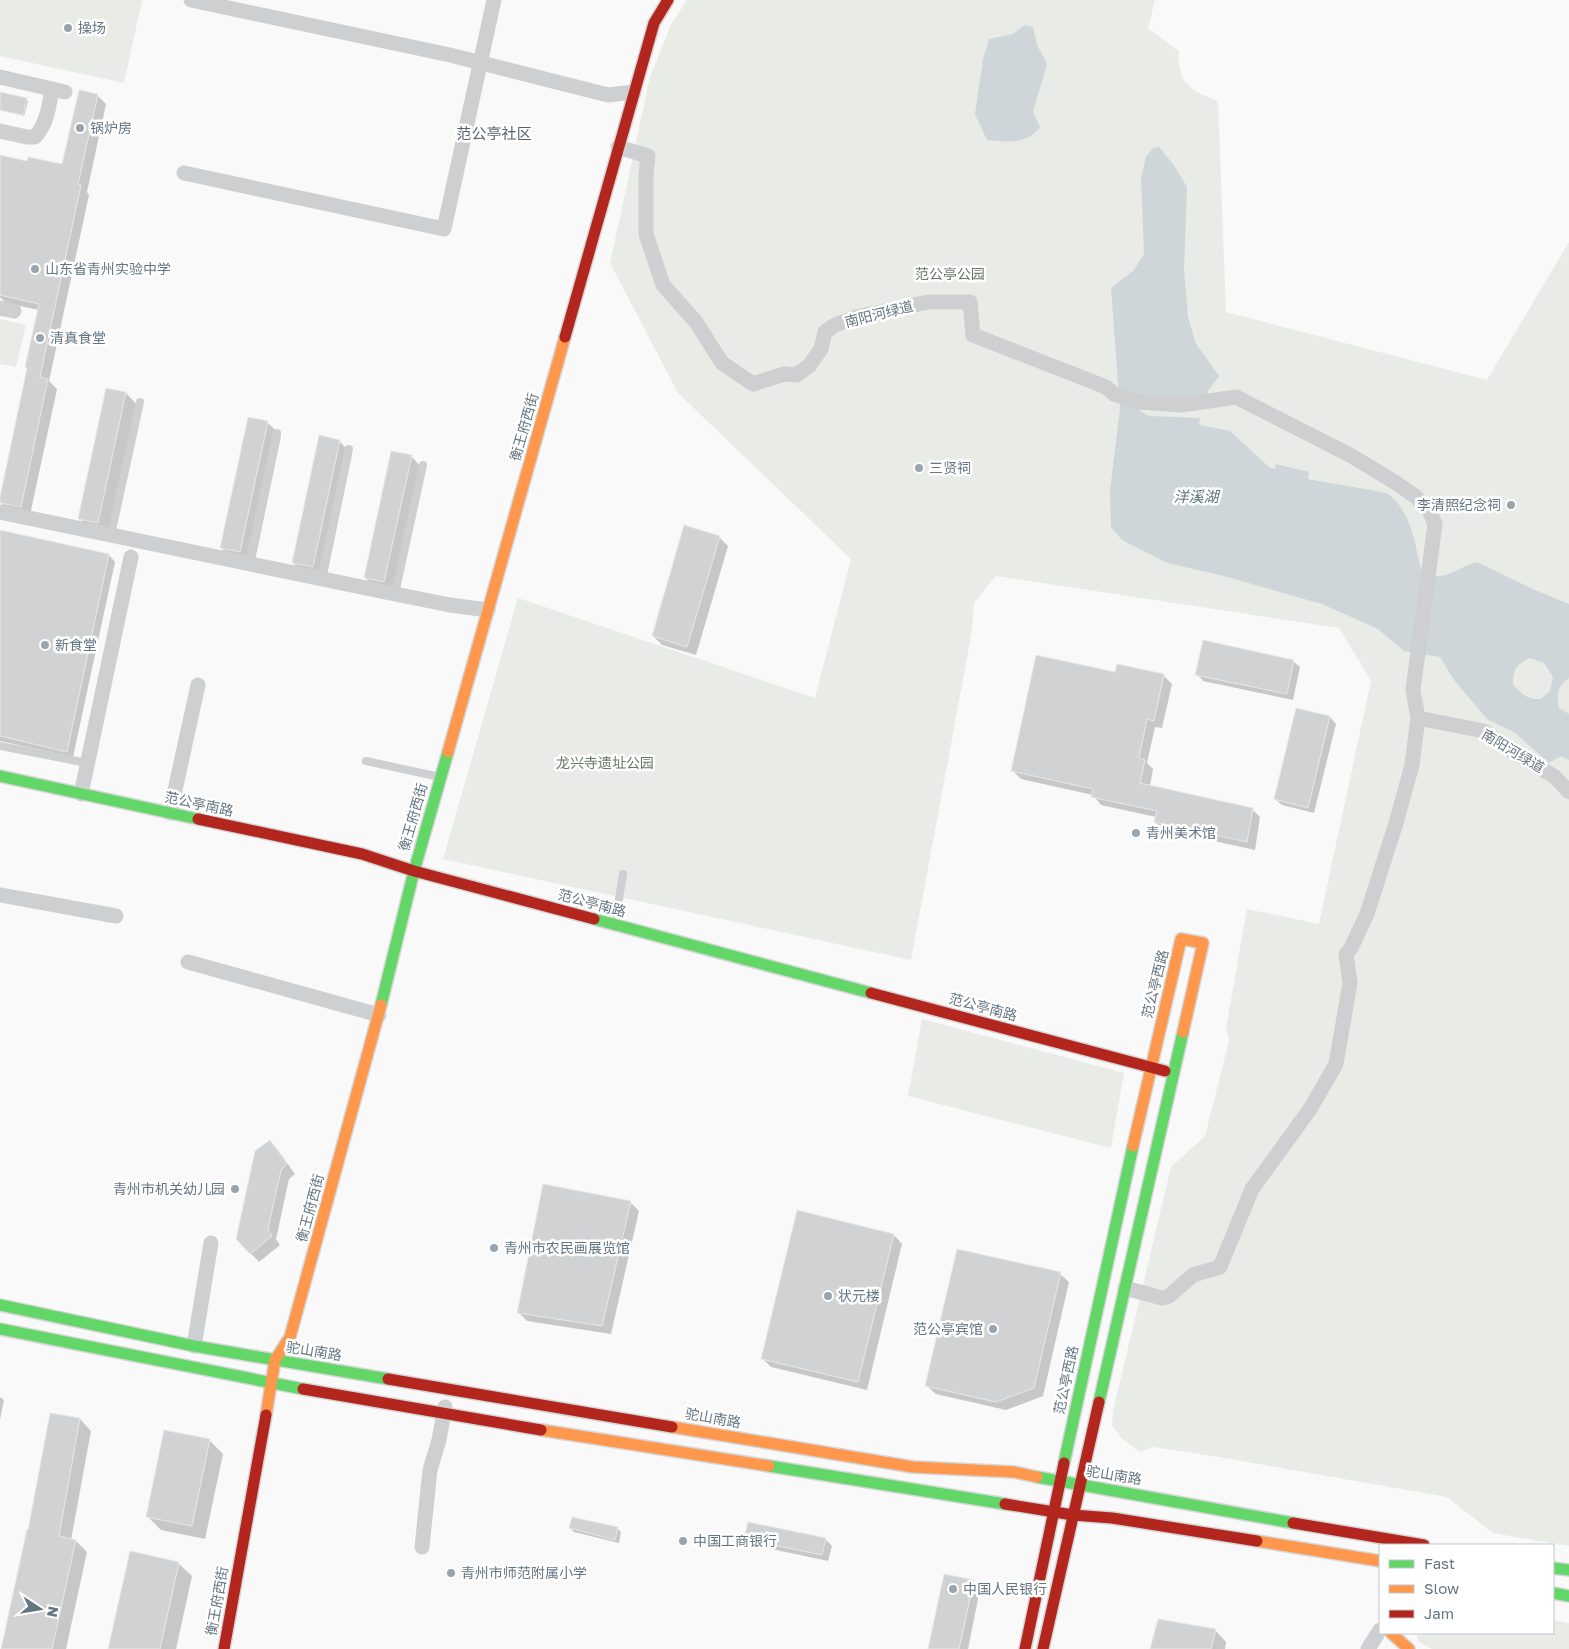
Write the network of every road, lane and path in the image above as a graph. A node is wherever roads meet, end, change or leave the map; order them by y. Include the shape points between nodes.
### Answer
1 (191, 0) edge
2 (494, 0) edge
3 (668, 0) edge
4 (480, 63) junction
5 (0, 77) edge
6 (634, 92) junction
7 (0, 131) edge
8 (618, 147) junction
9 (184, 173) dead end
10 (140, 402) dead end
11 (277, 433) dead end
12 (349, 449) dead end
13 (423, 465) dead end
14 (0, 512) edge
15 (111, 535) junction
16 (131, 557) dead end
17 (249, 564) junction
18 (321, 579) junction
19 (395, 594) junction
20 (488, 610) junction
21 (198, 685) dead end
22 (1418, 718) junction
23 (0, 746) edge
24 (366, 761) dead end
25 (87, 763) junction
26 (0, 776) edge
27 (440, 777) junction
28 (1569, 792) edge
29 (81, 794) junction
30 (170, 813) junction
31 (414, 871) junction
32 (623, 874) dead end
33 (0, 895) edge
34 (116, 916) dead end
35 (614, 925) junction
36 (188, 962) dead end
37 (379, 1014) junction
38 (1150, 1067) junction
39 (1173, 1073) junction
40 (212, 1243) dead end
41 (1125, 1288) junction
42 (0, 1306) edge
43 (0, 1329) edge
44 (194, 1346) junction
45 (275, 1360) junction
46 (272, 1383) junction
47 (448, 1388) junction
48 (444, 1414) junction
49 (1060, 1480) junction
50 (1079, 1485) junction
51 (1053, 1512) junction
52 (1073, 1515) junction
53 (1418, 1544) edge
54 (422, 1547) dead end
55 (1379, 1561) edge
56 (1554, 1568) edge
57 (1569, 1570) edge
58 (1554, 1593) edge
59 (1569, 1596) edge
60 (1379, 1632) edge
61 (1392, 1634) edge
62 (224, 1649) edge
63 (1026, 1649) edge
64 (1043, 1649) edge
65 (1368, 1649) edge
66 (1409, 1649) edge

1 - 4 street
2 - 4 street
3 - 6 main road, 衡王府西街 via 654,23
4 - 6 street via 608,95
4 - 9 street via 444,229
5 - 7 street via 58,90 41,130 34,137
6 - 8 main road, 衡王府西街
8 - 20 main road, 衡王府西街
8 - 22 street, 南阳河绿道 via 648,156 646,234 663,285 696,322 722,363 754,384 784,374 796,375 809,366 821,349 825,332 856,317 928,302 970,302 973,335 1139,402 1181,405 1236,397 1350,455 1409,492 1429,510 1435,524 1414,690
10 - 15 lane
11 - 17 lane
12 - 18 lane
13 - 19 lane
14 - 15 street
15 - 17 street
16 - 25 street
17 - 18 street
18 - 19 street
19 - 20 street
20 - 27 main road, 衡王府西街
21 - 30 street
22 - 28 street, 南阳河绿道 via 1484,731 1555,777
22 - 41 street via 1412,765 1396,823 1367,914 1346,954 1350,982 1336,1064 1310,1109 1252,1189 1220,1267 1193,1275 1169,1296 1162,1298
23 - 25 lane
24 - 27 lane
25 - 29 street
26 - 29 main road, 范公亭南路
27 - 31 main road, 衡王府西街
29 - 30 main road, 范公亭南路
30 - 31 main road, 范公亭南路 via 362,854
31 - 35 main road, 范公亭南路
31 - 37 main road, 衡王府西街
32 - 35 lane
33 - 34 street
35 - 38 main road, 范公亭南路
36 - 37 street
37 - 45 main road, 衡王府西街 via 290,1337
38 - 39 main road, 范公亭南路
38 - 39 main road, 范公亭西路 via 1181,939 1203,943
38 - 49 main road, 范公亭西路
39 - 41 main road, 范公亭西路
40 - 44 street
41 - 50 main road, 范公亭西路
42 - 44 main road, 驼山南路
43 - 46 main road
44 - 45 main road, 驼山南路
45 - 46 main road, 衡王府西街
45 - 47 main road, 驼山南路
46 - 48 main road
46 - 62 main road, 衡王府西街
47 - 48 street
47 - 49 main road, 驼山南路 via 912,1466 1014,1472
48 - 51 main road
48 - 54 street via 430,1470
49 - 50 main road, 驼山南路
49 - 51 main road, 范公亭西路
50 - 52 main road, 范公亭西路
50 - 53 main road, 驼山南路
51 - 52 main road
51 - 63 main road, 范公亭西路
52 - 55 main road via 1112,1518
52 - 64 main road, 范公亭西路
56 - 57 main road
58 - 59 main road
60 - 65 street
61 - 66 main road

